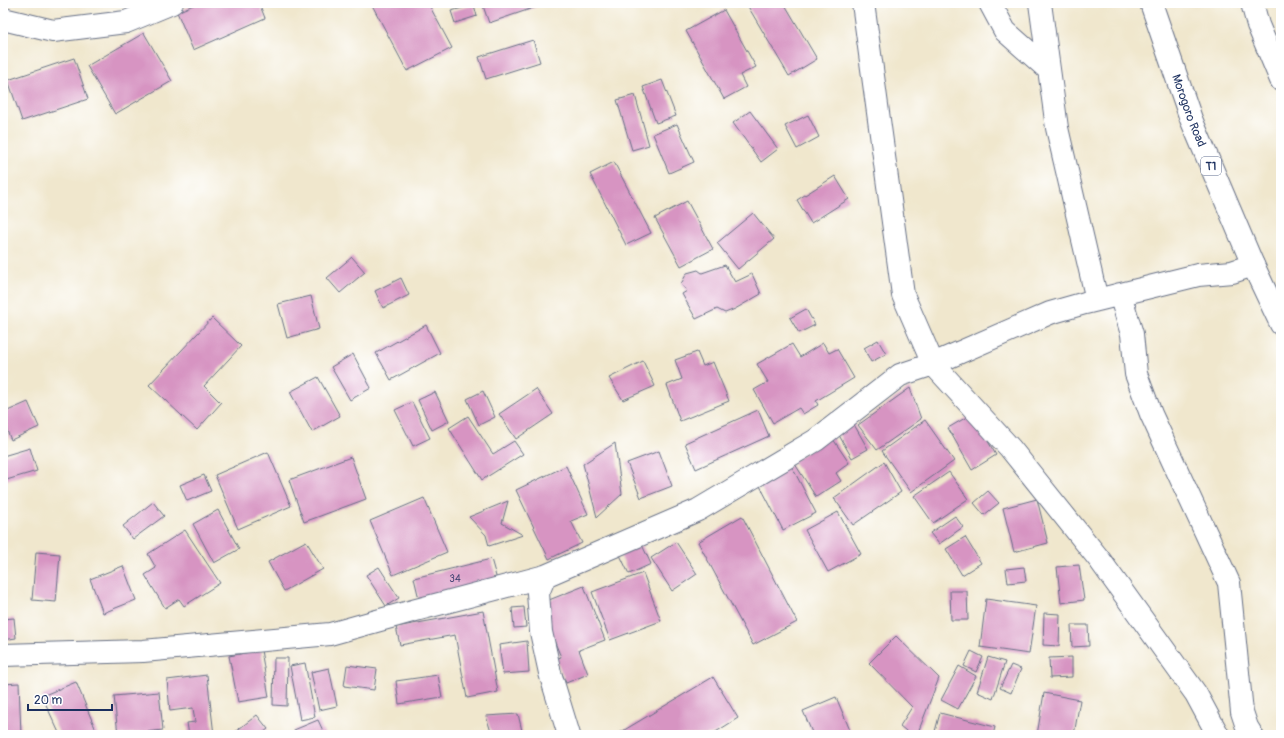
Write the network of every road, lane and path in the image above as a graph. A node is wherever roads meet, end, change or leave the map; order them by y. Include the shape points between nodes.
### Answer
1 (172, 3) edge
2 (863, 3) edge
3 (990, 3) edge
4 (1040, 3) edge
5 (1151, 3) edge
6 (1252, 3) edge
7 (3, 19) edge
8 (1049, 70) junction
9 (1281, 80) edge
10 (1253, 265) junction
11 (1120, 294) junction
12 (1097, 300) junction
13 (1281, 324) edge
14 (933, 364) junction
15 (544, 576) junction
16 (3, 655) edge
17 (569, 735) edge
18 (1218, 735) edge
19 (1252, 735) edge

1 - 7 main road via 126,22 53,31
2 - 14 main road via 903,295
3 - 8 main road via 1005,31
4 - 8 main road
5 - 10 main road, Morogoro Road / T1 via 1191,119
6 - 9 main road via 1258,25
8 - 12 main road via 1057,128
10 - 11 main road via 1232,272 1198,275
10 - 13 main road, Morogoro Road / T1
11 - 12 main road
11 - 19 main road via 1132,334 1136,374 1229,583 1242,712
12 - 14 main road via 1050,313
14 - 15 main road via 900,375 816,440 698,510
14 - 18 main road via 1010,448 1099,559 1196,694
15 - 16 main road via 330,634 143,651
15 - 17 main road via 538,593 541,632 550,673

